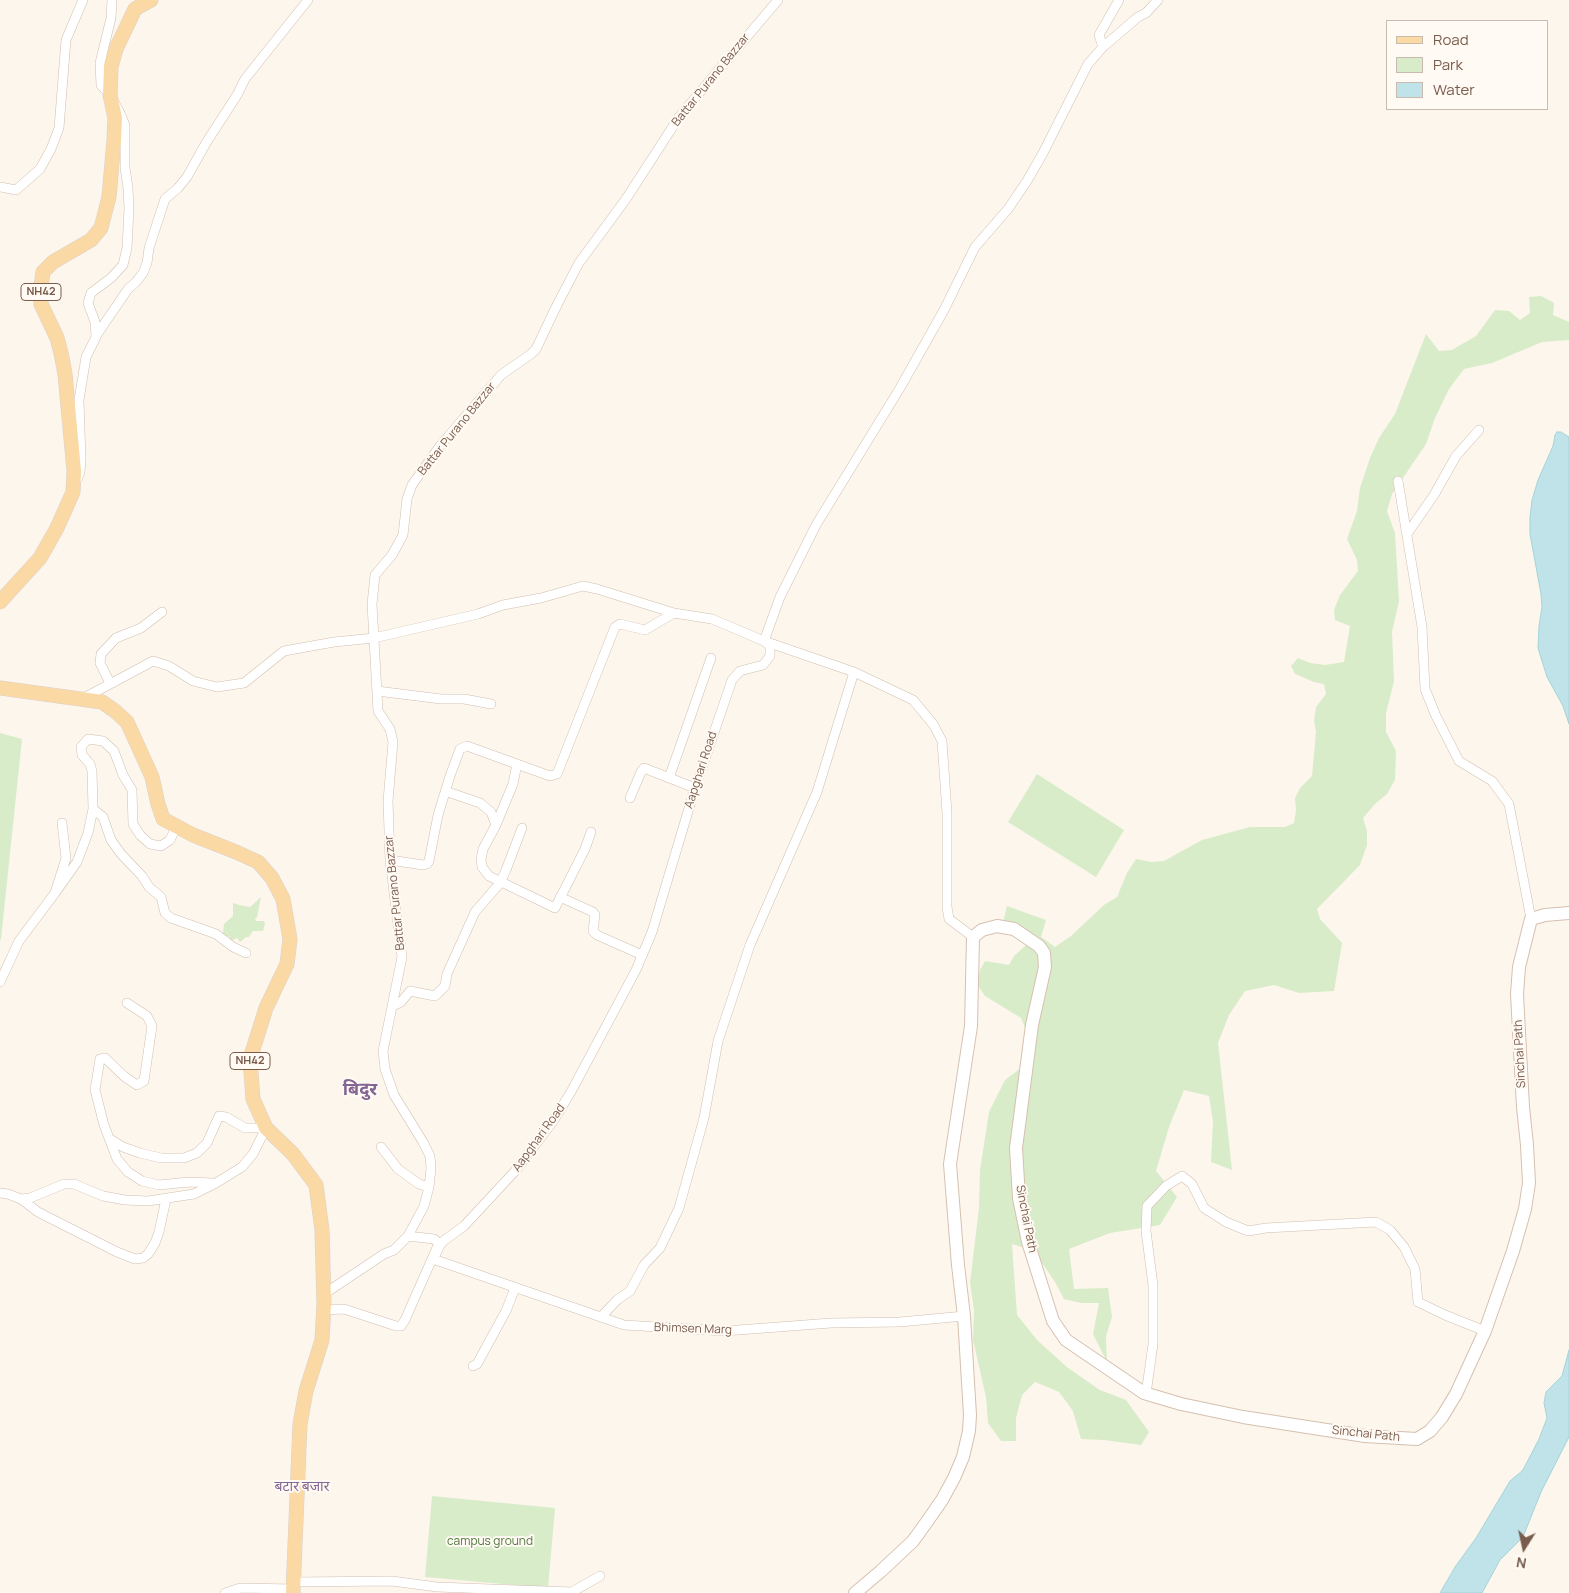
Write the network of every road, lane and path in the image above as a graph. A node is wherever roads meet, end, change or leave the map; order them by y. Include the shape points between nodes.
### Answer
1 (83, 0) edge
2 (112, 0) edge
3 (151, 0) edge
4 (308, 0) edge
5 (778, 0) edge
6 (1119, 0) edge
7 (1158, 0) edge
8 (1104, 47) junction
9 (110, 95) junction
10 (0, 187) edge
11 (96, 337) junction
12 (1479, 430) dead end
13 (1398, 481) dead end
14 (73, 492) junction
15 (1406, 534) junction
16 (0, 602) edge
17 (162, 612) dead end
18 (674, 613) junction
19 (374, 638) junction
20 (764, 641) junction
21 (711, 658) dead end
22 (854, 672) junction
23 (110, 684) junction
24 (0, 688) edge
25 (377, 691) junction
26 (81, 699) junction
27 (491, 704) dead end
28 (517, 764) junction
29 (669, 778) junction
30 (695, 788) junction
31 (445, 791) junction
32 (630, 798) dead end
33 (93, 809) junction
34 (62, 824) dead end
35 (496, 825) junction
36 (176, 827) junction
37 (522, 828) dead end
38 (591, 832) dead end
39 (390, 860) junction
40 (500, 883) junction
41 (54, 893) junction
42 (560, 897) junction
43 (1569, 914) edge
44 (1530, 918) junction
45 (973, 937) junction
46 (246, 952) dead end
47 (642, 955) junction
48 (0, 982) edge
49 (127, 1002) dead end
50 (393, 1006) junction
51 (266, 1128) junction
52 (110, 1139) junction
53 (381, 1148) dead end
54 (216, 1184) junction
55 (429, 1187) junction
56 (0, 1193) edge
57 (21, 1199) junction
58 (166, 1199) junction
59 (408, 1236) junction
60 (433, 1259) junction
61 (516, 1288) junction
62 (324, 1294) junction
63 (324, 1310) junction
64 (964, 1316) junction
65 (601, 1317) junction
66 (1485, 1330) junction
67 (473, 1366) dead end
68 (1144, 1393) junction
69 (600, 1576) dead end
70 (293, 1588) edge
71 (225, 1593) edge
72 (855, 1593) edge

1 - 10 street via 66,40 59,128 51,149 40,169 16,190
2 - 9 street via 100,63 101,85
3 - 9 main road, NH42 via 135,9 116,48 111,67
4 - 11 street via 244,79 187,177 165,199 143,273 128,289
5 - 19 street, Battar Purano Bazzar via 679,117 626,200 579,263 536,349 500,375 412,485 403,535 375,575 372,593
6 - 8 street via 1099,35
7 - 8 street
8 - 20 street via 1088,64 1027,181 975,247 900,388 816,525 780,597
9 - 11 street via 125,125 129,209 127,248 123,265 112,278 91,293 88,303 96,322
9 - 14 main road, NH42 via 115,118 114,140 109,197 101,228 91,240 53,262 43,272 41,287 41,304 57,338 65,374
11 - 14 street via 86,357 79,400 81,466
12 - 15 street via 1456,456 1434,495
13 - 15 street
14 - 16 main road, NH42 via 40,558
15 - 44 street via 1422,627 1426,690 1459,761 1492,781 1509,804
17 - 23 street via 141,628 116,638 101,654 100,663
18 - 19 street via 583,586
18 - 20 street via 712,619
18 - 28 street via 645,630 620,624 614,627 557,774 550,776
19 - 23 street via 284,651 244,683 217,687 193,681 169,666 153,661
19 - 25 street, Battar Purano Bazzar
20 - 22 street
20 - 30 street, Aapghari Road via 770,646 770,656 763,665 740,671 732,680
21 - 29 street
22 - 45 street via 913,700 942,741 948,834 947,907 949,919
22 - 65 street via 817,792 750,945 718,1041 704,1118 679,1208 660,1248 644,1265 630,1291
23 - 26 street
24 - 26 main road, NH42
25 - 27 street
25 - 39 street, Battar Purano Bazzar via 378,711 390,730 393,742 388,801
26 - 36 main road, NH42 via 102,702 127,722 152,777 163,818
28 - 31 street via 467,746 460,749
28 - 35 street via 513,784
29 - 30 street
29 - 32 street via 644,768
30 - 47 street, Aapghari Road via 652,932
31 - 35 street via 480,803 491,812
31 - 39 street via 427,864
33 - 36 street via 92,771 81,747 88,739 103,741 114,751 132,790 133,824 140,835 150,844 161,846 170,840
33 - 41 street via 77,862
33 - 46 street via 103,816 111,840 121,854 161,897 165,912 171,918 216,934
34 - 41 street via 66,858
35 - 40 street via 481,859 482,867 489,876
36 - 51 main road, NH42 via 258,862 272,878 283,899 290,939 287,964 266,1008 250,1059 253,1098
37 - 40 street
38 - 42 street
39 - 50 street, Battar Purano Bazzar via 402,957
40 - 42 street via 555,908
40 - 50 street via 475,912 441,992 435,996 410,990 401,1002
41 - 48 street via 20,941
42 - 47 street via 596,915 593,931 597,934
43 - 44 street
44 - 66 street, Sinchai Path via 1517,994 1529,1183 1518,1234
45 - 64 street via 972,1026 950,1164
45 - 68 street, Sinchai Path via 996,926 1014,929 1044,953 1046,967 1032,1025 1016,1148 1019,1198 1028,1242 1053,1321 1066,1340
47 - 60 street, Aapghari Road via 554,1120 517,1169 464,1226 442,1242
49 - 52 street via 147,1016 152,1026 144,1081 136,1085 105,1058 100,1059 95,1090
50 - 55 street, Battar Purano Bazzar via 383,1051 385,1069 394,1095 430,1156
51 - 52 street via 245,1128 219,1116 207,1143 184,1158 140,1154
51 - 54 street via 253,1154
51 - 62 main road, NH42 via 293,1154 316,1185 322,1230
52 - 54 street via 117,1158 128,1172 142,1181 158,1185
53 - 55 street via 398,1169
54 - 58 street via 194,1194
55 - 59 street, Battar Purano Bazzar via 424,1206
56 - 57 street
57 - 58 street via 64,1184 74,1184 103,1196 125,1200
57 - 58 street via 38,1212 135,1259 143,1258 155,1243
59 - 60 street via 434,1239 439,1243
59 - 62 street, Battar Purano Bazzar via 394,1250
60 - 61 street, Bhimsen Marg
60 - 63 street, Aapghari Road via 401,1326 344,1309
61 - 65 street, Bhimsen Marg
61 - 67 street via 477,1364
62 - 63 main road, NH42
63 - 70 main road, NH42 via 322,1340 306,1391 300,1424
64 - 65 street, Bhimsen Marg via 725,1332 624,1325
64 - 72 street via 970,1415 963,1457 942,1500 913,1541
66 - 68 street, Sinchai Path via 1442,1417 1430,1432 1417,1439 1366,1436 1243,1417
66 - 68 street via 1418,1302 1415,1269 1404,1247 1390,1230 1376,1222 1248,1231 1204,1208 1192,1184 1182,1176 1166,1186 1146,1206 1153,1285 1153,1344 1148,1387
69 - 70 street via 572,1592 437,1587 392,1581
70 - 71 street via 240,1588

